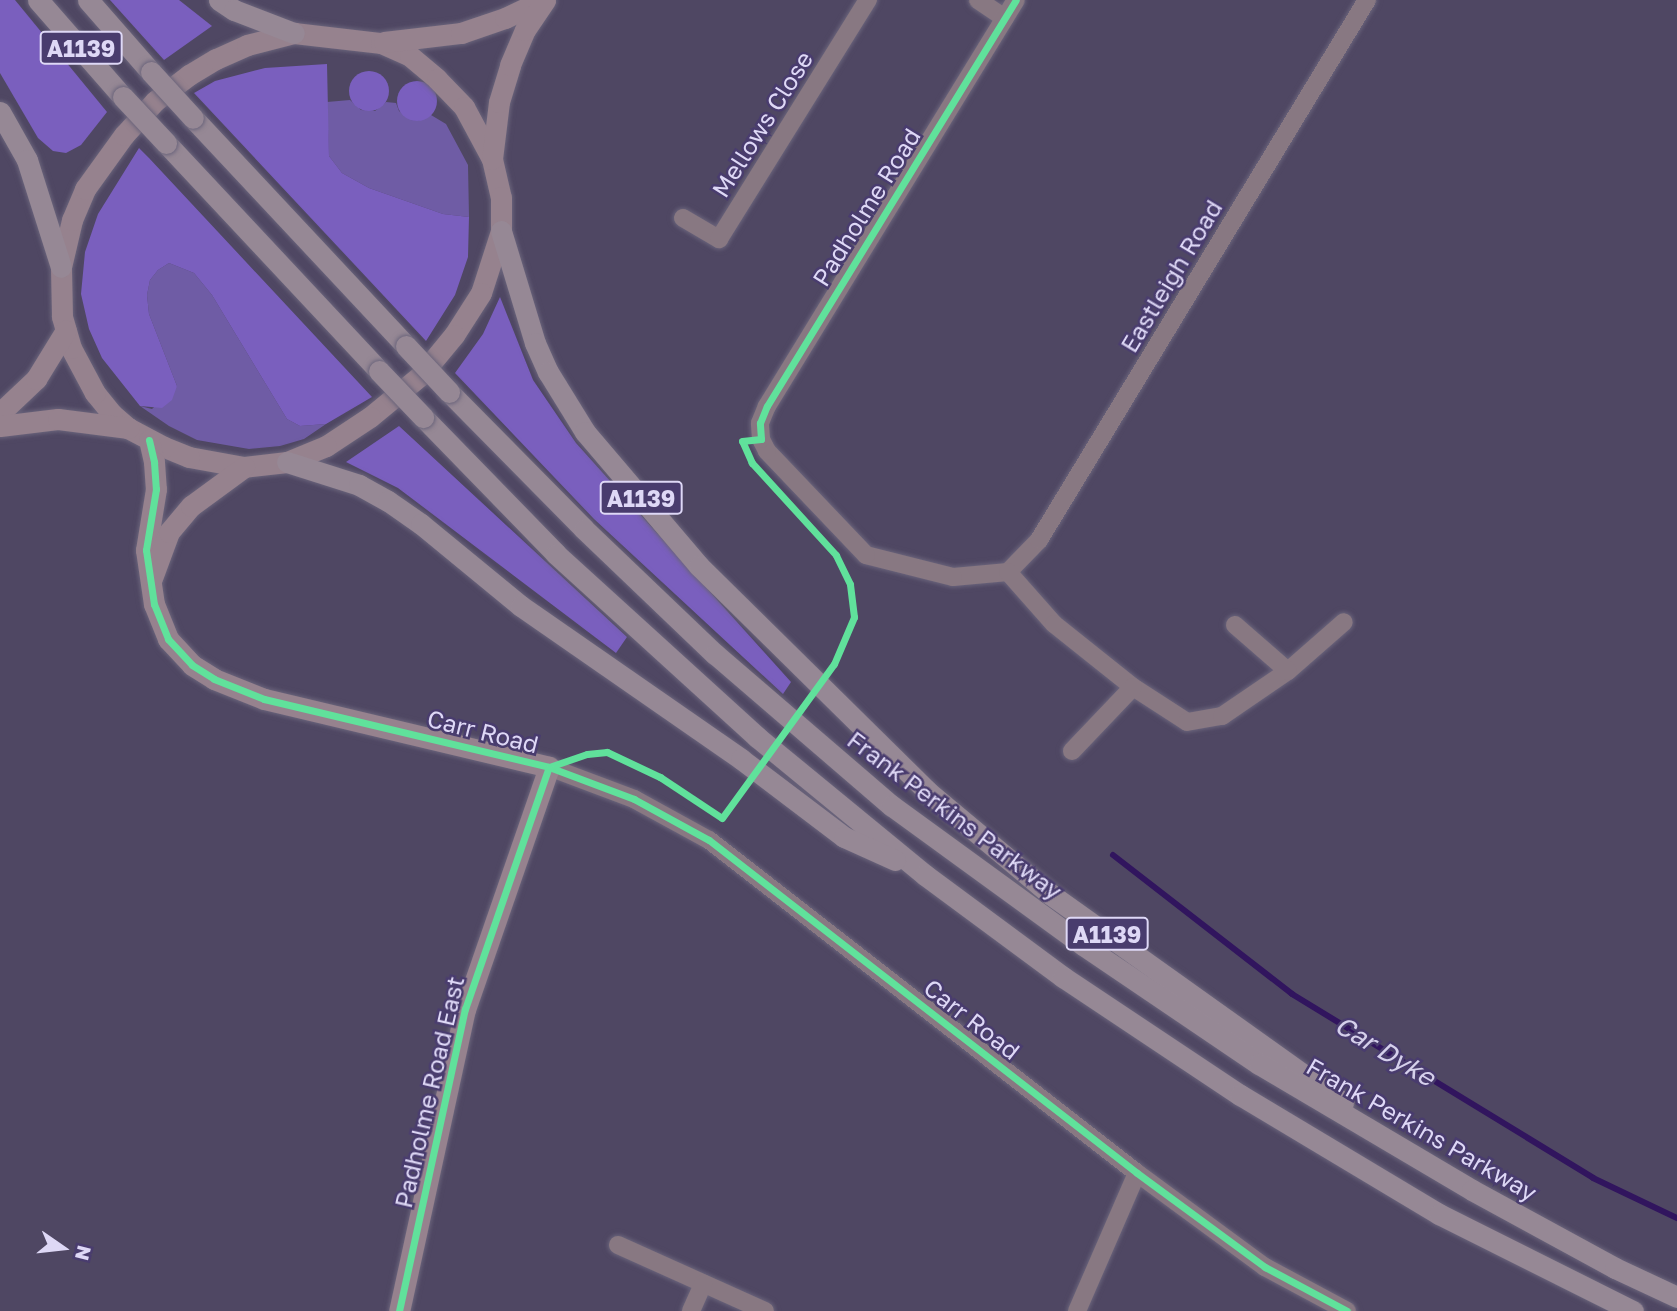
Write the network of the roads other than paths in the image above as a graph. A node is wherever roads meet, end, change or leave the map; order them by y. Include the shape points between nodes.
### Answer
1 (38, 0) edge
2 (88, 0) edge
3 (219, 0) edge
4 (544, 0) edge
5 (868, 0) edge
6 (978, 0) edge
7 (1016, 0) edge
8 (1367, 0) edge
9 (1005, 18) junction
10 (294, 33) junction
11 (382, 43) junction
12 (0, 111) edge
13 (492, 159) junction
14 (683, 218) dead end
15 (501, 231) junction
16 (61, 267) junction
17 (66, 330) junction
18 (0, 413) edge
19 (0, 426) edge
20 (128, 428) junction
21 (149, 440) junction
22 (287, 462) junction
23 (244, 467) junction
24 (1008, 572) junction
25 (151, 580) junction
26 (1343, 622) dead end
27 (1235, 625) dead end
28 (1288, 671) junction
29 (1133, 687) junction
30 (1072, 751) dead end
31 (549, 767) junction
32 (925, 875) junction
33 (1396, 1146) junction
34 (1137, 1172) junction
35 (618, 1245) dead end
36 (703, 1284) junction
37 (1677, 1297) edge
38 (399, 1311) edge
39 (691, 1311) edge
40 (765, 1311) edge
41 (1077, 1311) edge
42 (1347, 1311) edge
43 (1633, 1311) edge

1 - 32 highway, A1139, bridge via 379,371 556,554 757,737
2 - 33 highway, Frank Perkins Parkway / A1139, bridge via 449,392 715,654 892,806 1247,1057
3 - 10 highway via 233,10
4 - 11 street via 461,33
4 - 13 street via 509,65
5 - 14 street, Mellows Close via 719,239
6 - 9 street
7 - 9 street, Padholme Road
8 - 24 street, Eastleigh Road via 1039,540
9 - 24 street, Padholme Road via 760,424 766,451 866,555 953,576
10 - 11 street
10 - 16 street via 216,59 155,101 85,189
11 - 13 street via 410,56 464,107
12 - 16 highway via 27,160
13 - 15 street
15 - 22 street via 481,293 421,375 347,433
15 - 33 highway, A1139 via 548,372 585,432 699,566 927,791 1050,894 1316,1081
16 - 17 street
17 - 18 street via 36,379
17 - 20 street via 79,368 94,393
19 - 20 street via 58,419
20 - 21 street
21 - 23 street via 189,457
21 - 25 street, Carr Road via 156,489 146,550
22 - 23 street
22 - 32 highway, A1139 via 359,485 388,501 521,606 845,837
23 - 25 street via 191,506 169,532
24 - 29 street via 1054,624
25 - 31 street, Carr Road via 154,604 168,639 192,665 215,679 285,705
26 - 28 street
27 - 28 street
28 - 29 street via 1222,716 1187,722
29 - 30 street
31 - 34 street, Carr Road via 634,800 709,840
31 - 38 street, Padholme Road East via 465,1009
32 - 43 highway, A1139 via 1063,977 1240,1095 1439,1214
33 - 37 highway, Frank Perkins Parkway / A1139 via 1615,1268
34 - 41 street
34 - 42 street, Carr Road via 1265,1267
35 - 36 street
36 - 39 street
36 - 40 street

